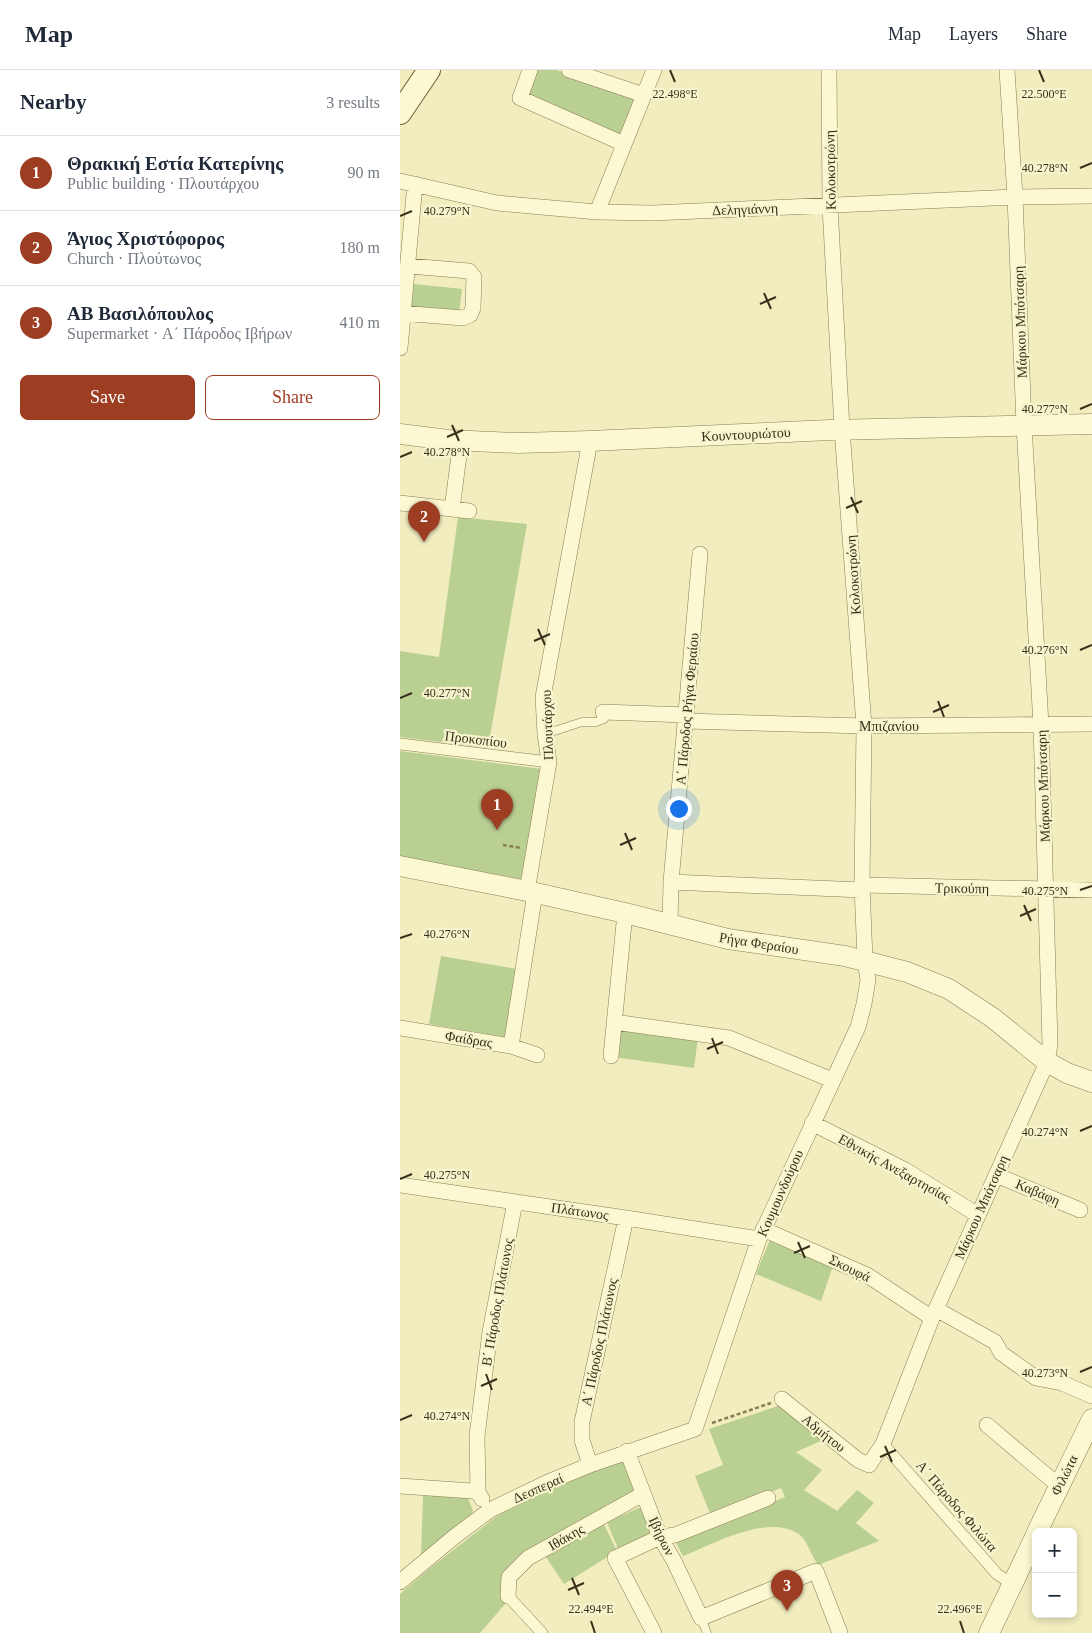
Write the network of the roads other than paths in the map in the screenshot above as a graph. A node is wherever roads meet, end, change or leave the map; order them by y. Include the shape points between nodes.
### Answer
1 (429, 70) edge
2 (530, 70) edge
3 (569, 70) edge
4 (654, 70) edge
5 (829, 70) edge
6 (1007, 70) edge
7 (644, 95) junction
8 (400, 113) edge
9 (624, 144) junction
10 (400, 181) edge
11 (415, 184) junction
12 (1092, 196) edge
13 (1015, 197) junction
14 (830, 206) junction
15 (597, 212) junction
16 (408, 266) junction
17 (402, 314) edge
18 (400, 348) edge
19 (1092, 424) edge
20 (1024, 425) junction
21 (842, 429) junction
22 (400, 434) edge
23 (461, 440) junction
24 (590, 442) junction
25 (400, 503) edge
26 (452, 509) junction
27 (469, 511) dead end
28 (700, 554) dead end
29 (606, 712) joint
30 (686, 718) junction
31 (1041, 724) junction
32 (1092, 724) edge
33 (864, 726) junction
34 (545, 734) junction
35 (400, 744) edge
36 (549, 762) junction
37 (400, 866) edge
38 (671, 882) junction
39 (862, 888) junction
40 (1046, 890) junction
41 (1092, 890) edge
42 (531, 892) junction
43 (625, 913) junction
44 (670, 924) junction
45 (865, 960) junction
46 (614, 1022) junction
47 (400, 1028) edge
48 (511, 1046) junction
49 (537, 1055) dead end
50 (611, 1056) dead end
51 (1047, 1062) junction
52 (832, 1080) junction
53 (1092, 1082) edge
54 (812, 1123) junction
55 (996, 1175) junction
56 (400, 1185) edge
57 (515, 1202) junction
58 (1080, 1210) dead end
59 (978, 1215) junction
60 (626, 1218) junction
61 (761, 1234) junction
62 (934, 1313) junction
63 (1092, 1396) edge
64 (782, 1400) road end
65 (1092, 1418) edge
66 (987, 1425) dead end
67 (694, 1429) joint
68 (883, 1444) junction
69 (627, 1451) junction
70 (590, 1465) junction
71 (869, 1465) joint
72 (400, 1486) edge
73 (1059, 1486) junction
74 (478, 1492) junction
75 (643, 1494) junction
76 (768, 1498) dead end
77 (490, 1510) junction
78 (1038, 1528) edge
79 (660, 1538) junction
80 (1032, 1542) edge
81 (400, 1582) edge
82 (1012, 1584) junction
83 (508, 1596) joint
84 (702, 1618) junction
85 (542, 1633) edge
86 (654, 1633) edge
87 (707, 1633) edge
88 (840, 1633) edge
89 (989, 1633) edge

1 - 8 main road
2 - 9 street via 520,98
3 - 7 street
4 - 7 street
5 - 14 street, Κολοκοτρώνη
6 - 13 street, Μάρκου Μπότσαρη
7 - 9 street
9 - 15 street
10 - 11 street, Δεληγιάννη
11 - 15 street, Δεληγιάννη via 498,203
11 - 16 street
12 - 13 street, Δεληγιάννη
13 - 14 street, Δεληγιάννη
13 - 20 street, Μάρκου Μπότσαρη
14 - 15 street, Δεληγιάννη
14 - 21 street, Κολοκοτρώνη
16 - 17 street
16 - 17 street via 469,271 474,281 473,308 470,315 463,318
17 - 18 street
19 - 20 street, Κουντουριώτου
20 - 21 street, Κουντουριώτου
20 - 31 street, Μάρκου Μπότσαρη
21 - 24 street, Κουντουριώτου
21 - 33 street, Κολοκοτρώνη
22 - 23 street, Κουντουριώτου
23 - 24 street, Κουντουριώτου
23 - 26 street
24 - 34 street, Πλουτάρχου via 544,697
25 - 26 street
26 - 27 street
28 - 30 street, Α΄ Πάροδος Ρήγα Φεραίου
29 - 30 street, Μπιζανίου
29 - 34 lane via 604,719 596,722 582,722
30 - 33 street, Μπιζανίου
30 - 38 street, Α΄ Πάροδος Ρήγα Φεραίου
31 - 32 street, Μπιζανίου
31 - 33 street, Μπιζανίου
31 - 40 street, Μάρκου Μπότσαρη
33 - 39 street, Κολοκοτρώνη
34 - 36 street, Πλουτάρχου
35 - 36 street, Προκοπίου
36 - 42 street, Πλουτάρχου
37 - 42 street, Ρήγα Φεραίου
38 - 39 street, Τρικούπη
38 - 44 street, Α΄ Πάροδος Ρήγα Φεραίου
39 - 40 street, Τρικούπη
39 - 45 street, Κολοκοτρώνη
40 - 41 street, Τρικούπη
40 - 51 street, Μάρκου Μπότσαρη via 1050,1044
42 - 43 street, Ρήγα Φεραίου
42 - 48 street, Πλουτάρχου
43 - 44 street, Ρήγα Φεραίου
43 - 46 street
44 - 45 street, Ρήγα Φεραίου via 728,939
45 - 51 street, Ρήγα Φεραίου via 949,989 993,1018
45 - 52 street, Κουμουνδούρου via 868,980 858,1027
46 - 50 street
46 - 52 street via 728,1038
47 - 48 street, Φαίδρας
48 - 49 street, Φαίδρας
51 - 53 street, Ρήγα Φεραίου
51 - 55 street, Μάρκου Μπότσαρη
52 - 54 street, Κουμουνδούρου
54 - 59 street, Εθνικής Ανεξαρτησίας via 905,1170
54 - 61 street, Κουμουνδούρου
55 - 58 street, Καβάφη
55 - 59 street, Μάρκου Μπότσαρη
56 - 57 street, Πλάτωνος
57 - 60 street, Πλάτωνος
57 - 74 street, Β΄ Πάροδος Πλάτωνος via 490,1332 478,1436
59 - 62 street, Μάρκου Μπότσαρη
60 - 61 street, Πλάτωνος
60 - 70 street, Α΄ Πάροδος Πλάτωνος via 582,1422 582,1440
61 - 62 street, Σκουφά via 868,1275
61 - 67 street, Κουμουνδούρου
62 - 63 street, Σκουφά via 994,1342 1001,1353 1036,1378 1062,1382
62 - 68 street, Μάρκου Μπότσαρη
64 - 71 street, Αδμήτου via 858,1460
65 - 73 street, Φιλώτα
66 - 73 street
67 - 69 street, Δεσπεραί
68 - 71 street, Μάρκου Μπότσαρη
68 - 82 street, Α΄ Πάροδος Φιλώτα via 998,1574
69 - 70 street, Δεσπεραί
69 - 75 street, Ιβήρων
70 - 77 street, Δεσπεραί
72 - 74 street
73 - 78 street, Φιλώτα
74 - 77 street
75 - 79 street, Ιβήρων
75 - 83 street, Ιθάκης via 528,1558 509,1577
76 - 79 street
77 - 81 street, Δεσπεραί
79 - 84 street, Ιβήρων
79 - 86 street via 615,1558
80 - 82 street, Φιλώτα
82 - 89 street, Φιλώτα
83 - 85 street
84 - 87 lane
84 - 88 street via 816,1571

